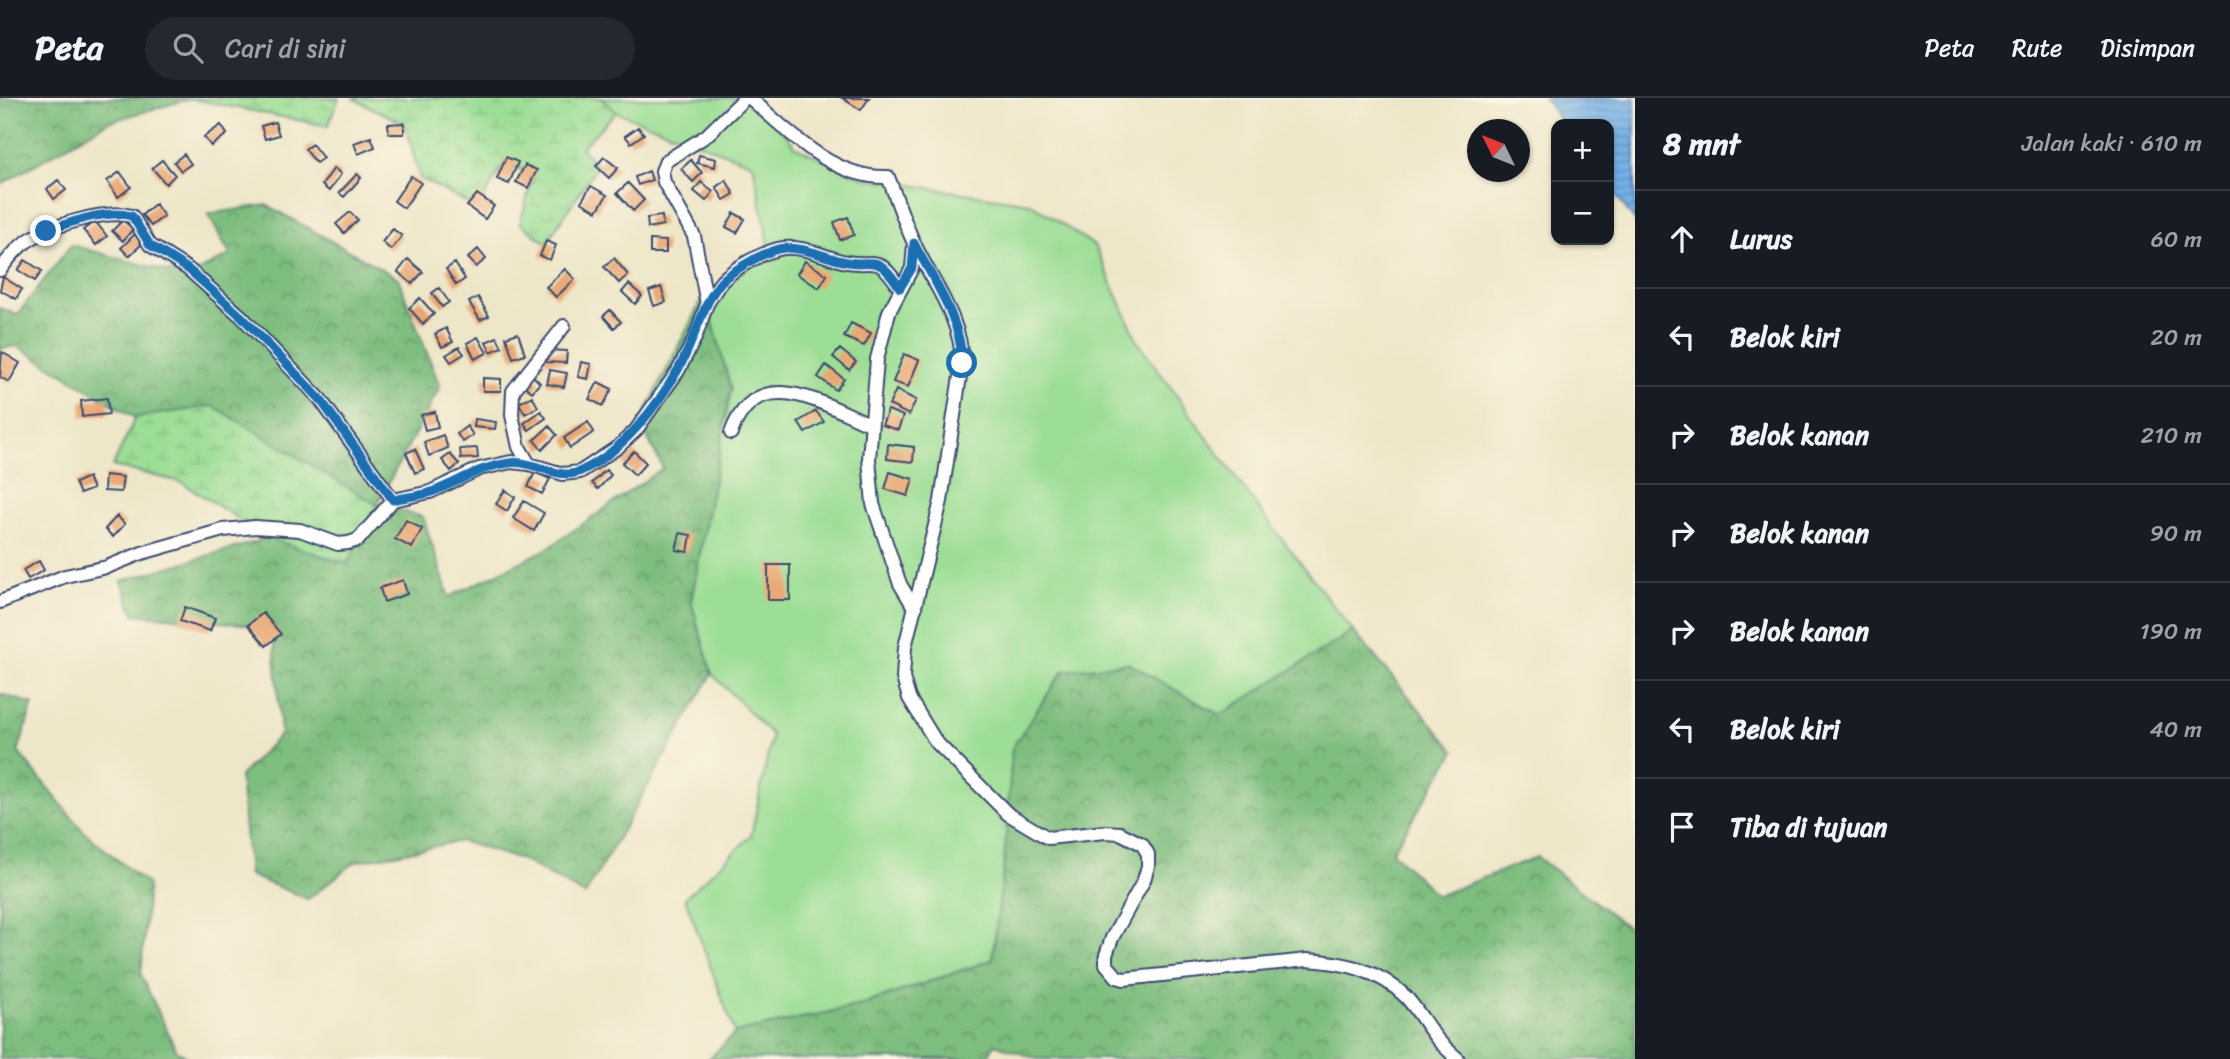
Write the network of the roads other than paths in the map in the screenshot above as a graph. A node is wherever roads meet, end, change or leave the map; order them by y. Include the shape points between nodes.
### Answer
1 (748, 98) edge
2 (914, 243) junction
3 (0, 270) edge
4 (900, 288) junction
5 (707, 303) junction
6 (564, 326) dead end
7 (870, 424) junction
8 (731, 433) dead end
9 (529, 464) junction
10 (393, 500) junction
11 (0, 602) edge
12 (915, 609) junction
13 (1458, 1059) edge

1 - 2 street via 814,154 870,178 888,177
1 - 5 street via 706,136 666,161 662,171 694,236
2 - 4 street via 912,268
2 - 12 street via 962,344 941,501
3 - 10 street via 26,242 46,231 121,213 132,216 150,245 188,269 242,317 320,399
4 - 5 street via 879,264 845,262 783,248 732,272
4 - 7 street via 877,359
5 - 9 street via 678,371 636,430 618,447 580,472 563,474
6 - 9 street via 513,391 512,415 519,447
7 - 8 street via 782,391 748,403
7 - 12 street via 873,504 900,584
9 - 10 street via 512,462 479,469 430,492
10 - 11 street via 358,540 348,543 338,544 300,530 223,530 65,576
12 - 13 street via 903,678 909,698 936,742 1008,814 1048,838 1120,833 1142,844 1148,854 1144,880 1106,955 1106,964 1117,976 1124,979 1307,960 1364,969 1406,997

